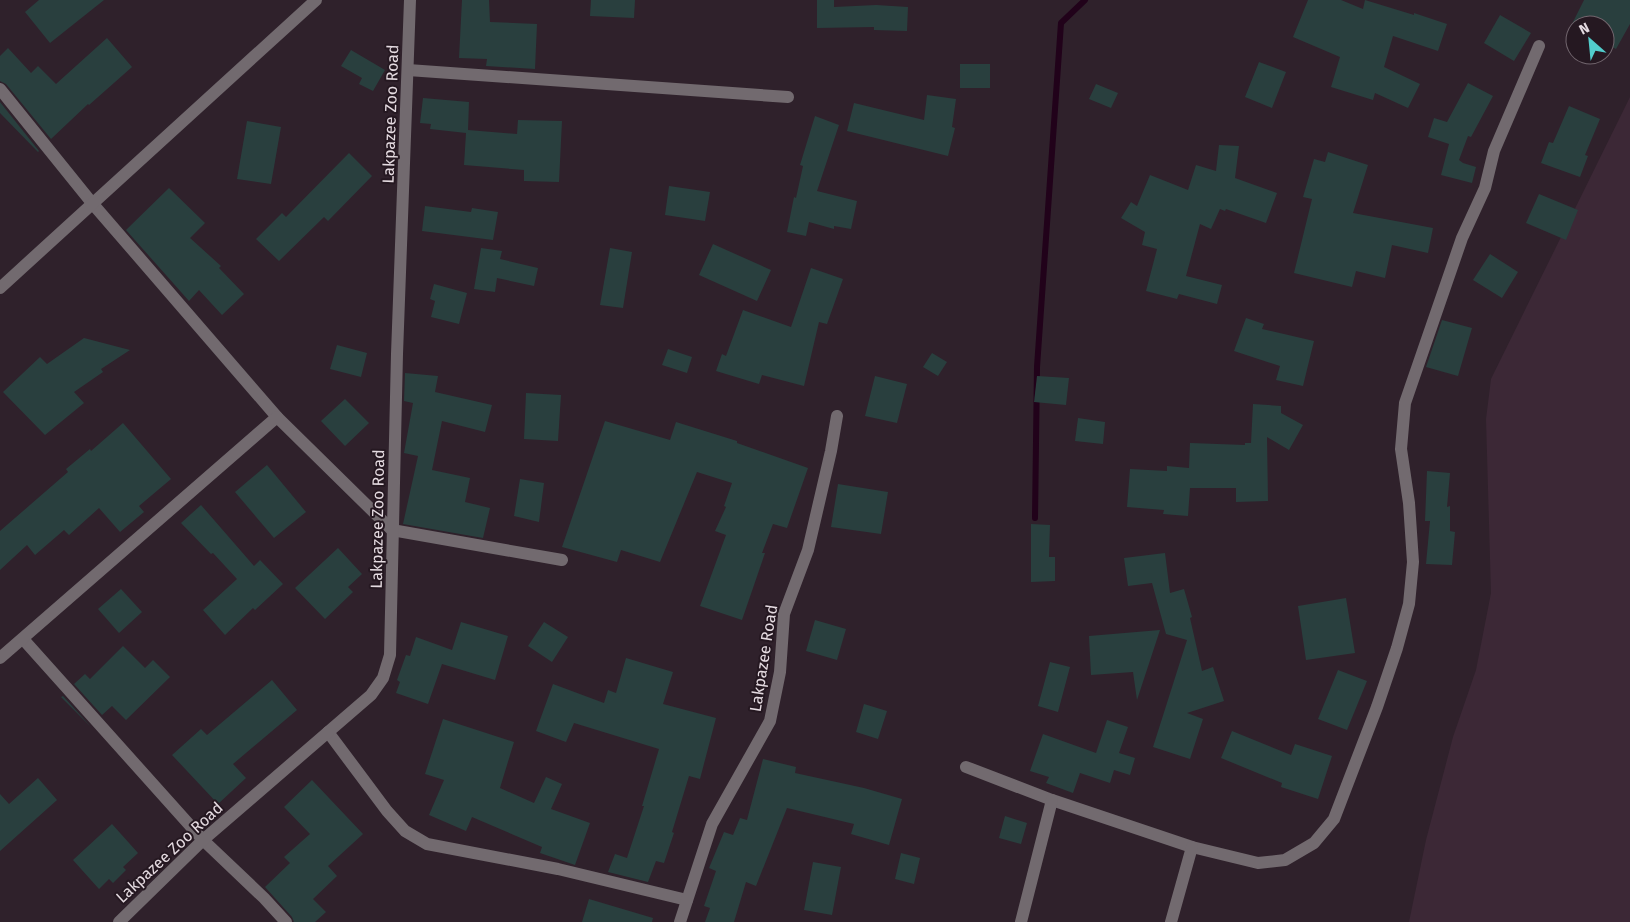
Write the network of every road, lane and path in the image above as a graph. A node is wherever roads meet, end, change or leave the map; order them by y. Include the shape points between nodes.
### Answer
1 (316, 0) edge
2 (410, 0) edge
3 (1539, 46) dead end
4 (408, 70) junction
5 (0, 89) edge
6 (788, 97) dead end
7 (92, 203) junction
8 (0, 288) edge
9 (837, 416) dead end
10 (277, 417) junction
11 (392, 530) junction
12 (562, 560) dead end
13 (23, 638) junction
14 (0, 658) edge
15 (328, 732) junction
16 (966, 767) dead end
17 (1052, 800) junction
18 (203, 840) junction
19 (1192, 846) junction
20 (687, 900) junction
21 (119, 922) edge
22 (286, 922) edge
23 (680, 922) edge
24 (1020, 922) edge
25 (1171, 922) edge

1 - 7 street
2 - 4 street, Lakpazee Zoo Road
3 - 19 street via 1494,151 1486,188 1462,238 1406,403 1401,449 1413,562 1409,604 1378,706 1334,819 1314,843 1285,860 1258,862
4 - 6 street
4 - 11 street, Lakpazee Zoo Road
5 - 7 street
7 - 8 street
7 - 10 street
9 - 20 street, Lakpazee Road via 808,550 784,614 780,672 770,720 712,824
10 - 11 street
10 - 13 street
11 - 12 street
11 - 15 street, Lakpazee Zoo Road via 390,655 383,678 371,695
13 - 14 street
13 - 18 street
15 - 18 street, Lakpazee Zoo Road
15 - 20 street via 387,811 405,831 427,844 558,869
16 - 17 street
17 - 19 street
17 - 24 street
18 - 21 street, Lakpazee Zoo Road
18 - 22 street
19 - 25 street
20 - 23 street, Lakpazee Road

